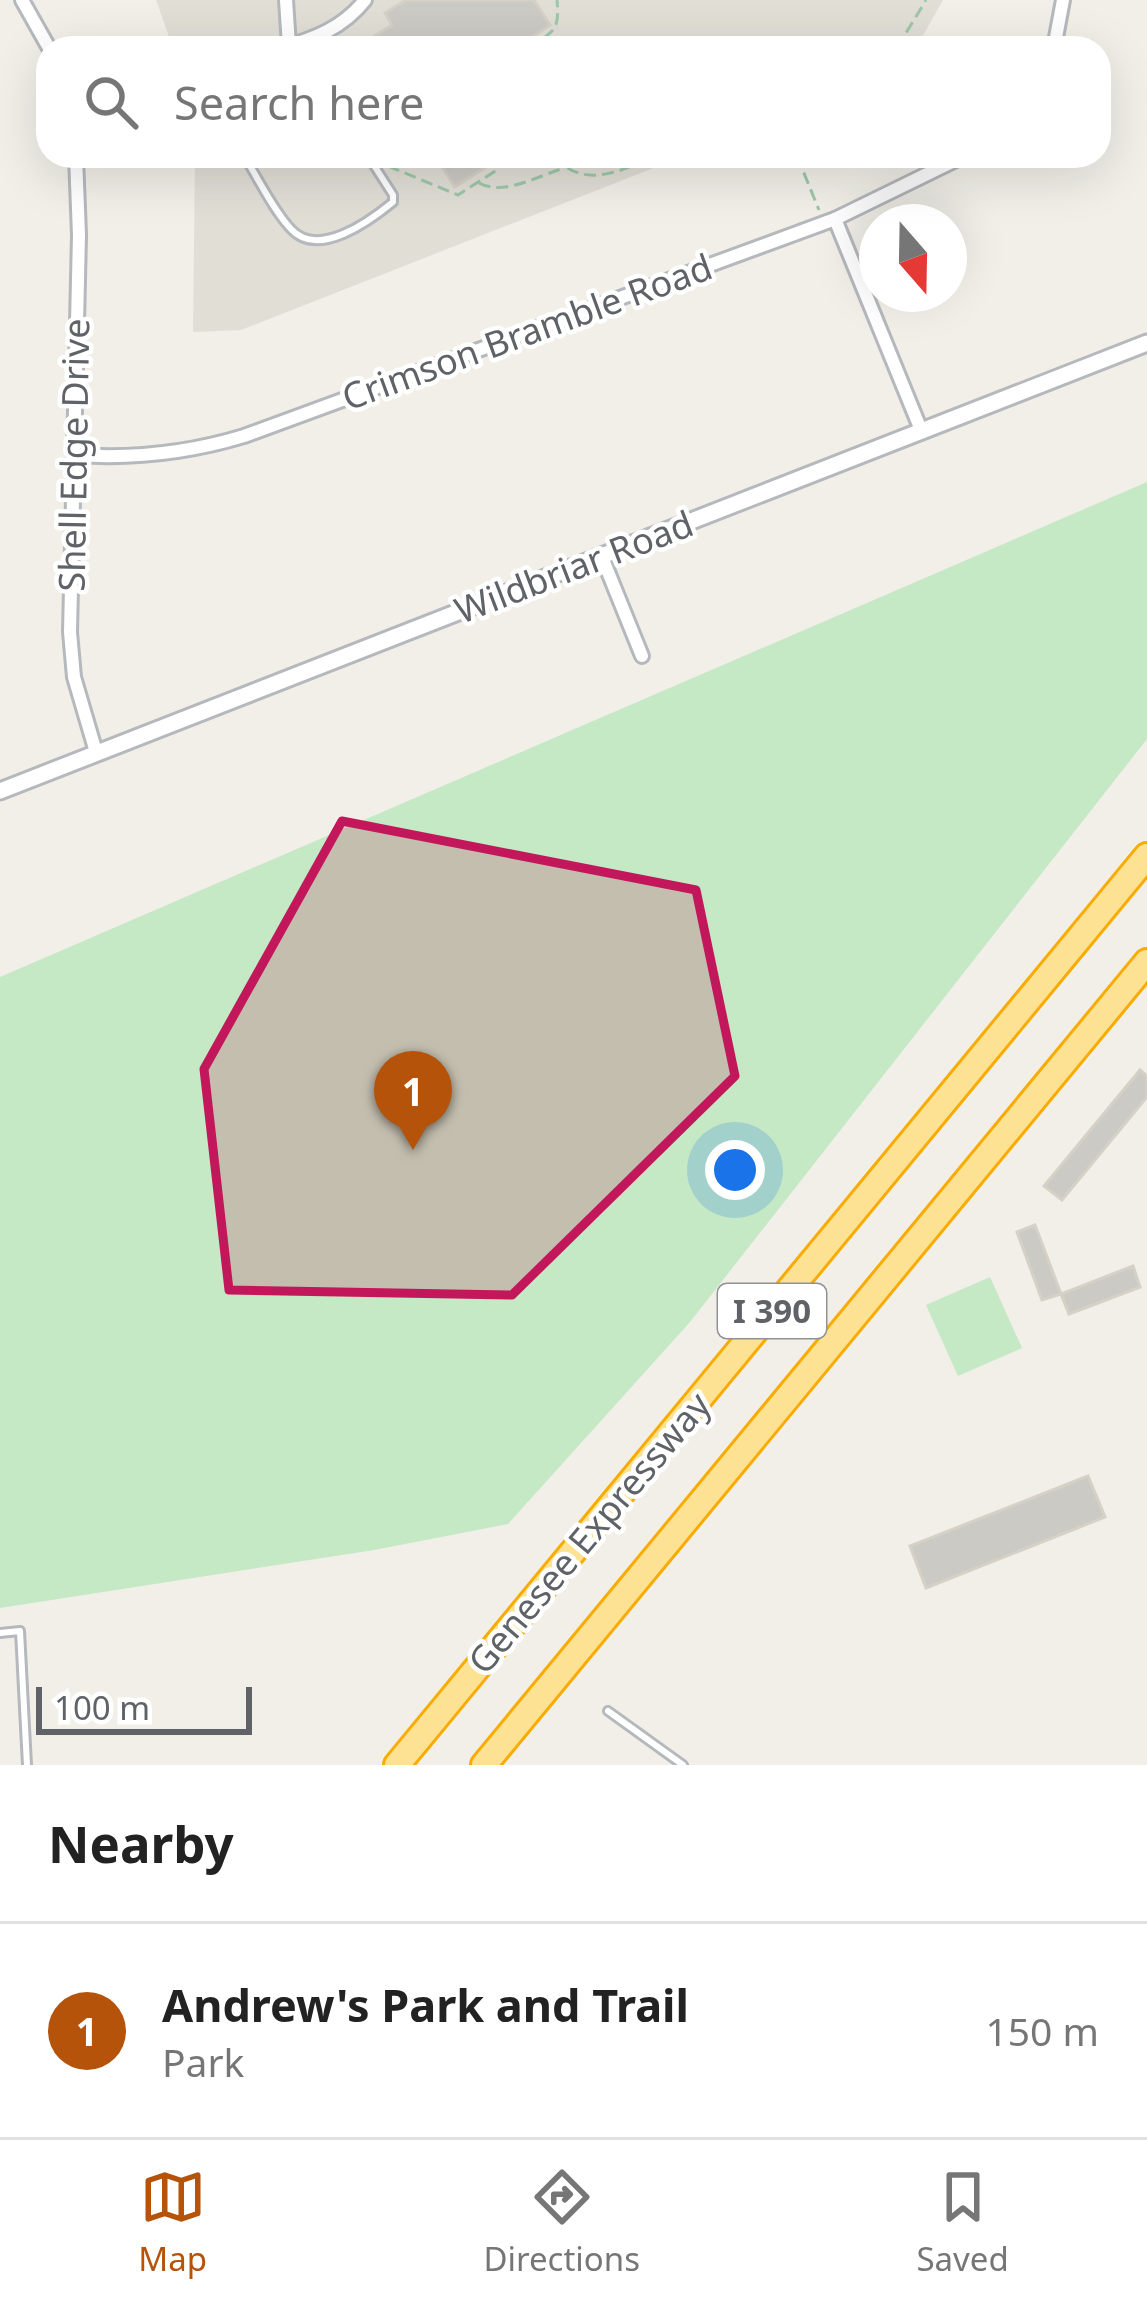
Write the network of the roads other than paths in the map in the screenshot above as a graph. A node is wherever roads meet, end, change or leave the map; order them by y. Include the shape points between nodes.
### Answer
1 (22, 0) edge
2 (286, 0) edge
3 (364, 0) edge
4 (1063, 0) edge
5 (42, 36) edge
6 (285, 36) edge
7 (319, 36) edge
8 (1056, 36) edge
9 (76, 168) edge
10 (252, 168) edge
11 (376, 168) edge
12 (939, 168) edge
13 (830, 221) junction
14 (1147, 343) edge
15 (921, 430) junction
16 (76, 455) junction
17 (602, 557) junction
18 (642, 656) dead end
19 (96, 752) junction
20 (0, 791) edge
21 (1147, 856) edge
22 (1147, 962) edge
23 (0, 1633) edge
24 (608, 1711) dead end
25 (27, 1765) edge
26 (397, 1765) edge
27 (484, 1765) edge
28 (683, 1765) edge

1 - 5 street
2 - 6 street
3 - 7 street
4 - 8 street
9 - 16 street, Shell Edge Drive
10 - 11 lane via 292,231 320,241 393,202
12 - 13 street, Crimson Bramble Road
13 - 15 street
13 - 16 street, Crimson Bramble Road via 244,436 146,456
14 - 15 street, Wildbriar Road
15 - 17 street, Wildbriar Road
16 - 19 street, Shell Edge Drive via 70,632
17 - 18 street
17 - 19 street, Wildbriar Road
19 - 20 street, Wildbriar Road
21 - 26 highway, Genesee Expressway / I 390
22 - 27 highway, Genesee Expressway / I 390
23 - 25 lane via 20,1631
24 - 28 lane

